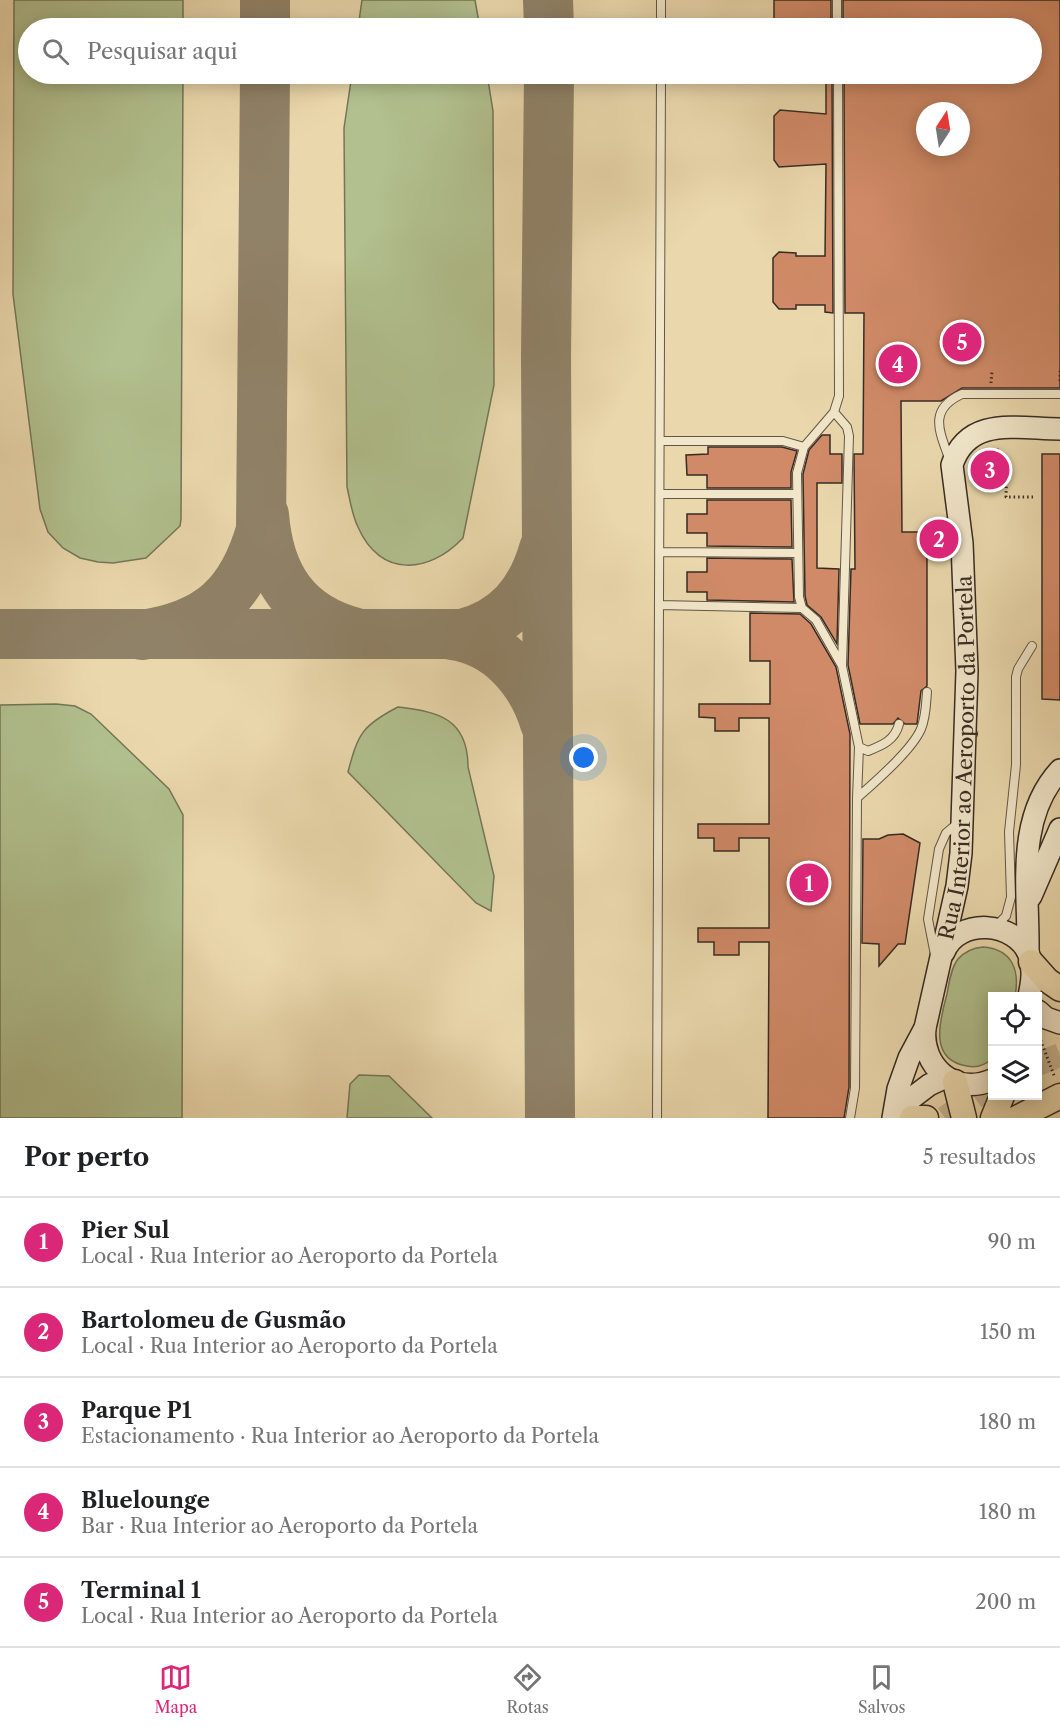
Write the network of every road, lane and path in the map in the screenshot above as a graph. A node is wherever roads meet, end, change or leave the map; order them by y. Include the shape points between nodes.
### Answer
1 (661, 0) edge
2 (837, 0) edge
3 (661, 18) edge
4 (837, 18) edge
5 (661, 84) edge
6 (838, 84) edge
7 (1060, 394) edge
8 (834, 412) junction
9 (1060, 429) edge
10 (660, 441) junction
11 (804, 447) junction
12 (952, 465) junction
13 (660, 494) junction
14 (797, 494) junction
15 (659, 552) junction
16 (797, 553) junction
17 (659, 605) junction
18 (802, 608) junction
19 (1032, 646) dead end
20 (842, 666) junction
21 (927, 692) dead end
22 (899, 724) dead end
23 (859, 747) junction
24 (1060, 770) edge
25 (857, 798) junction
26 (1060, 829) edge
27 (1029, 902) junction
28 (993, 928) junction
29 (1029, 957) junction
30 (940, 964) junction
31 (1060, 989) edge
32 (1030, 992) edge
33 (1042, 1014) edge
34 (1060, 1023) edge
35 (925, 1028) junction
36 (1042, 1043) edge
37 (950, 1079) junction
38 (988, 1081) edge
39 (1059, 1089) edge
40 (1000, 1100) edge
41 (900, 1115) edge
42 (657, 1118) edge
43 (850, 1118) edge
44 (926, 1118) edge
45 (964, 1118) edge
46 (993, 1118) edge
47 (1017, 1118) edge

1 - 3 lane
2 - 4 lane
5 - 10 lane
6 - 8 lane via 839,385
7 - 12 lane via 962,394 951,399 939,413 939,432
8 - 11 lane
8 - 20 lane via 847,427 849,436
9 - 12 main road via 984,429 968,438
10 - 11 lane via 783,441
10 - 13 lane
11 - 14 lane via 798,463
12 - 30 main road, Rua Interior ao Aeroporto da Portela via 962,543 967,671 957,886
13 - 14 lane
13 - 15 lane
14 - 16 lane
15 - 16 lane
15 - 17 lane
16 - 18 lane
17 - 18 lane
17 - 42 lane
18 - 20 lane via 816,620
19 - 28 lane via 1016,677 1010,905 1006,916
20 - 23 lane
21 - 25 lane via 920,731 885,774
22 - 23 lane via 894,737 880,746 868,751
23 - 25 lane
24 - 27 main road via 1041,795 1030,825
25 - 43 lane via 855,1088
26 - 27 main road
27 - 29 main road
28 - 29 main road via 1012,935
28 - 30 main road, Rua Interior ao Aeroporto da Portela via 973,929 955,938 947,945
29 - 31 main road via 1047,980
29 - 32 main road via 1033,973
30 - 35 main road, Rua Interior ao Aeroporto da Portela
33 - 34 main road
35 - 37 main road via 929,1058
35 - 41 main road, Rua Interior ao Aeroporto da Portela via 898,1089
36 - 39 path
37 - 38 main road via 973,1085
37 - 41 main road via 928,1084
37 - 45 main road
39 - 47 main road
40 - 46 main road
41 - 44 main road

